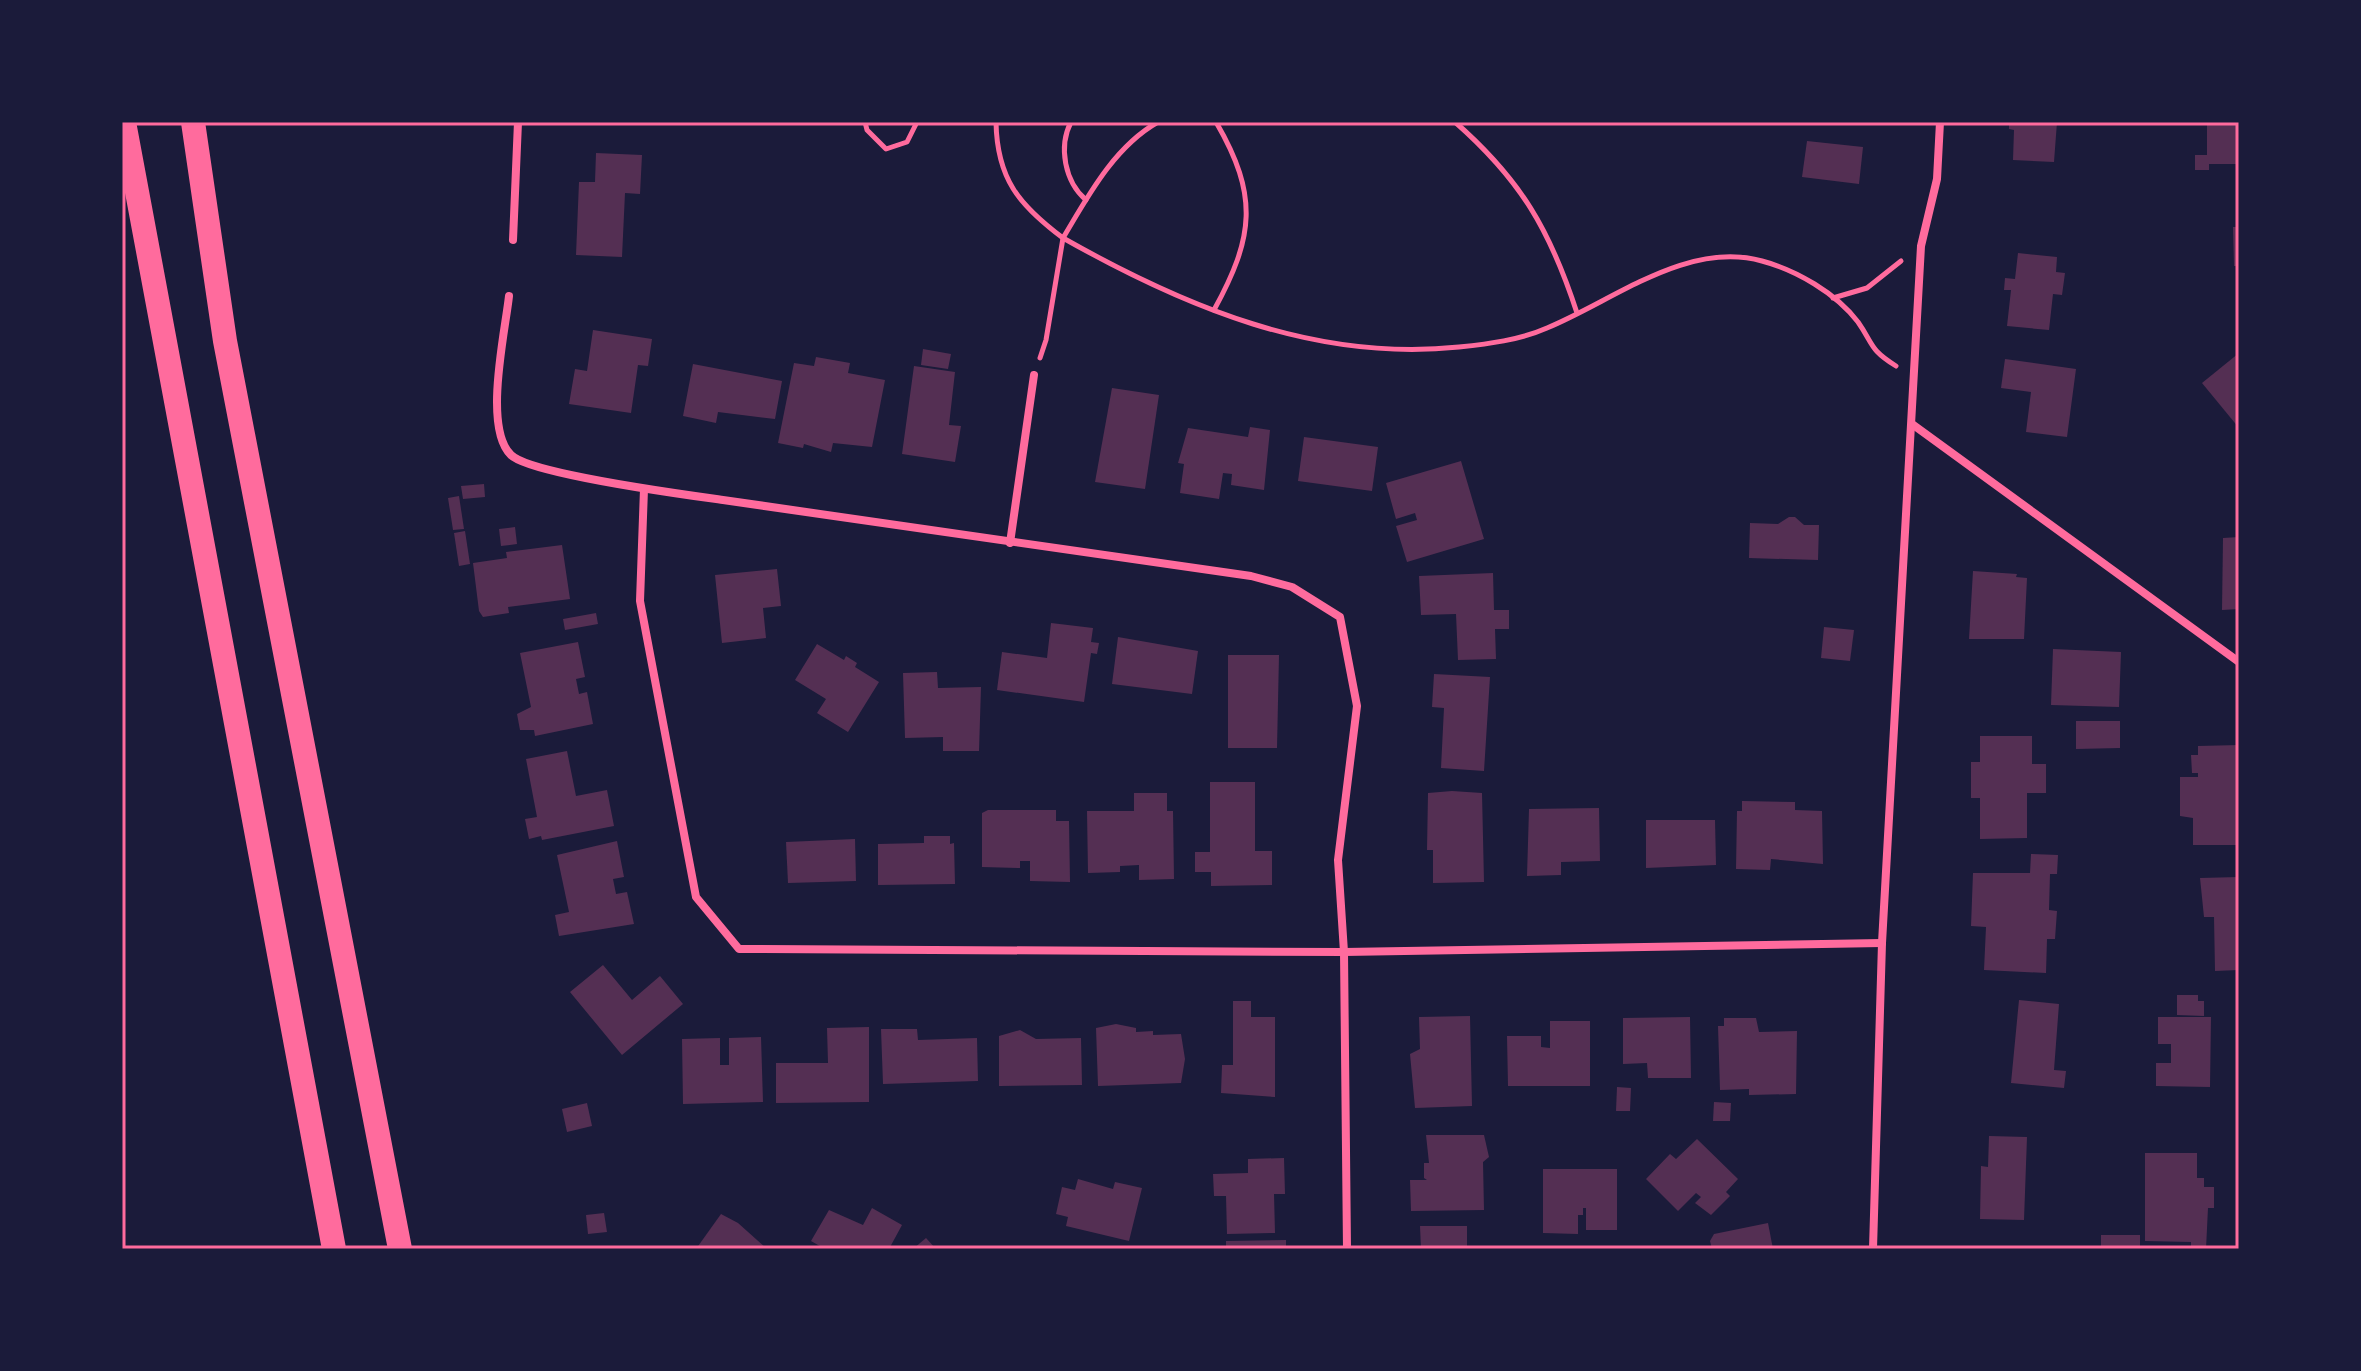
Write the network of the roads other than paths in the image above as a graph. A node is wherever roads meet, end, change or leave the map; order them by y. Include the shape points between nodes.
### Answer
1 (124, 122) edge
2 (134, 122) edge
3 (193, 122) edge
4 (518, 122) edge
5 (1940, 122) edge
6 (513, 240) dead end
7 (509, 296) dead end
8 (167, 363) junction
9 (1034, 375) road end
10 (1912, 424) junction
11 (644, 489) junction
12 (1010, 543) junction
13 (2239, 662) edge
14 (1882, 943) junction
15 (1344, 952) junction
16 (334, 1249) edge
17 (400, 1249) edge
18 (1347, 1249) edge
19 (1873, 1249) edge

1 - 8 highway
2 - 8 highway
3 - 17 highway via 225,341
4 - 6 street
5 - 10 street via 1937,179 1921,246
7 - 11 street via 497,404 498,436 512,457
8 - 16 highway
9 - 12 street
10 - 13 street
10 - 14 street
11 - 12 street
11 - 15 street via 640,601 696,897 739,949
12 - 15 street via 1251,576 1292,587 1340,617 1357,706 1338,860
14 - 15 street
14 - 19 street
15 - 18 street

